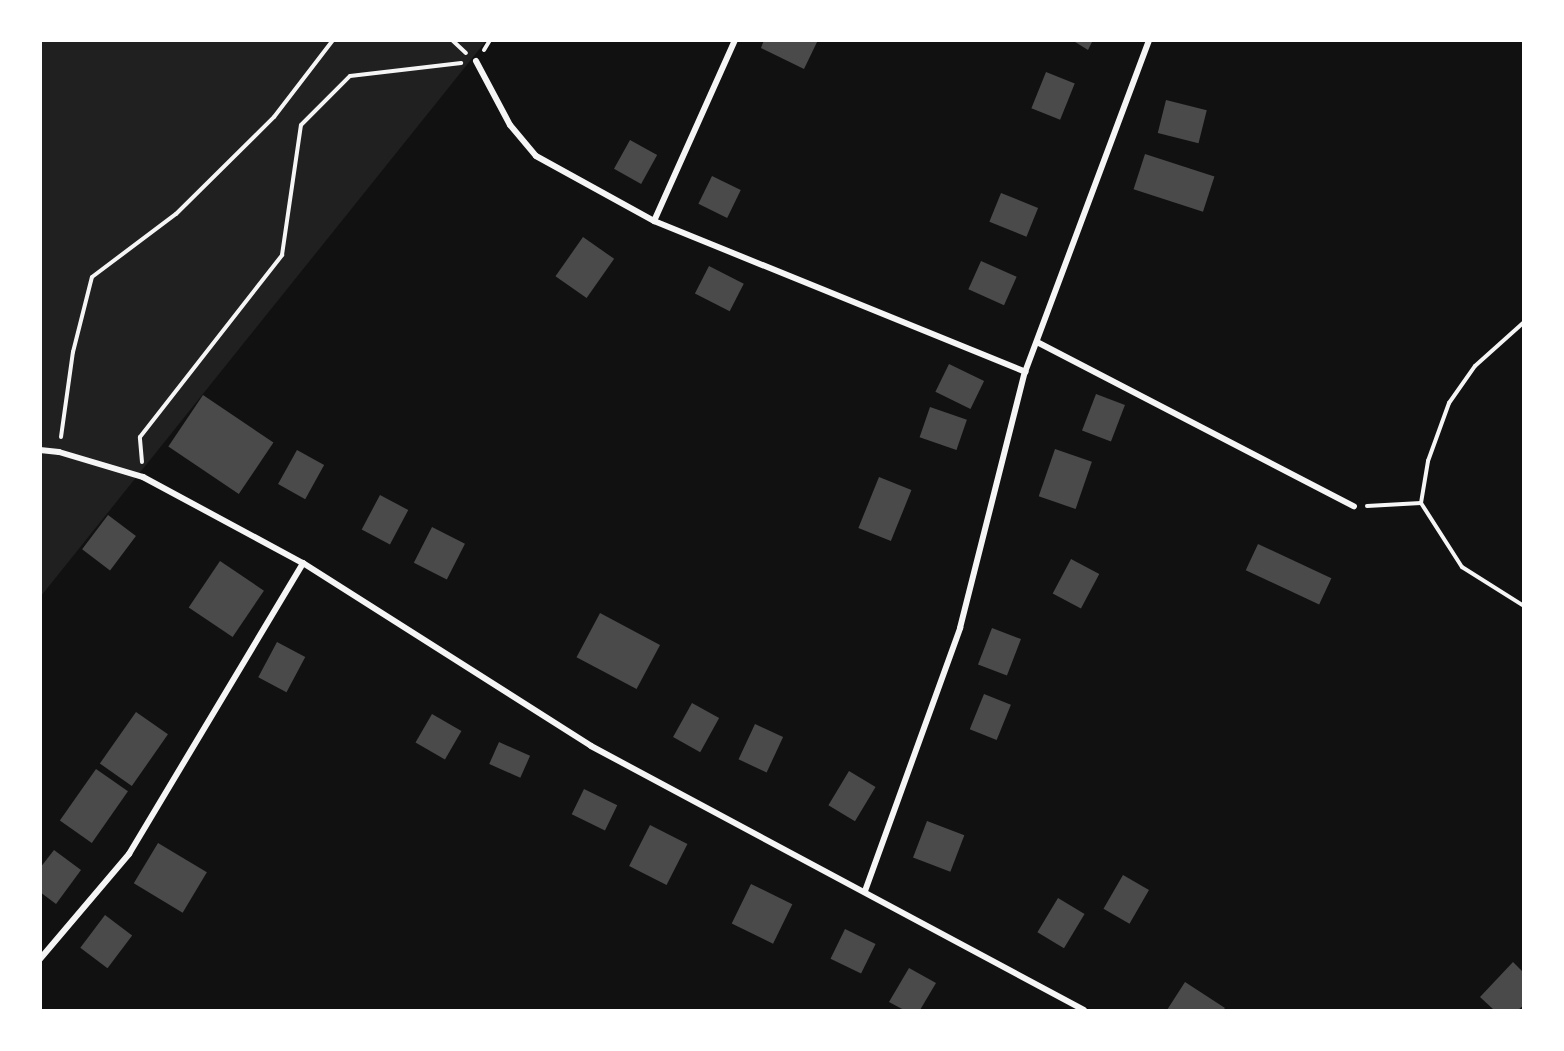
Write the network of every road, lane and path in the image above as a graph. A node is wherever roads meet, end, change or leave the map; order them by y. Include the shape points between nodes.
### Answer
1 (333, 40) edge
2 (735, 40) edge
3 (1149, 40) edge
4 (476, 61) joint
5 (654, 221) junction
6 (1522, 325) edge
7 (1037, 342) junction
8 (1025, 372) junction
9 (40, 450) edge
10 (59, 452) junction
11 (143, 477) junction
12 (1421, 503) junction
13 (1354, 506) joint
14 (303, 563) junction
15 (1524, 606) edge
16 (865, 891) junction
17 (40, 959) edge
18 (1084, 1011) edge

1 - 10 path via 274,117 176,214 92,276 73,352
2 - 5 street
3 - 7 street
4 - 5 street via 510,125 536,156
4 - 11 path via 350,76 301,126 282,255 140,437
5 - 8 street
6 - 12 path via 1475,366 1449,403 1428,461
7 - 8 street
7 - 13 street
8 - 16 street via 960,628
9 - 10 street
10 - 11 street
11 - 14 street
12 - 13 path
12 - 15 path via 1462,567
14 - 16 street via 591,746
14 - 17 street via 129,854
16 - 18 street

